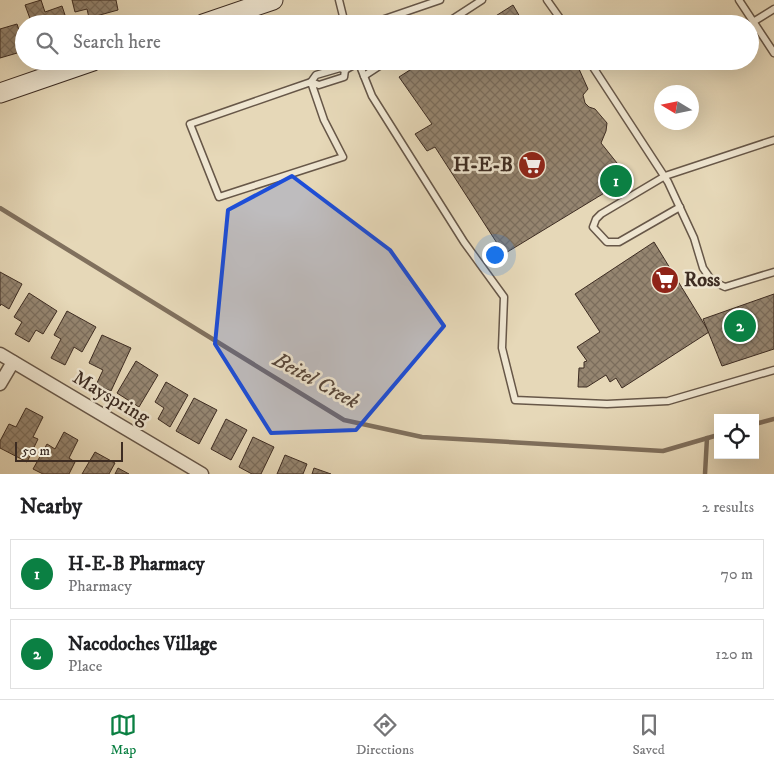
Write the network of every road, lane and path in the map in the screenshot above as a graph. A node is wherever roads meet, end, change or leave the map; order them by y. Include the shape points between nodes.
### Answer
1 (272, 0) edge
2 (339, 0) edge
3 (440, 0) edge
4 (482, 0) edge
5 (547, 0) edge
6 (739, 0) edge
7 (774, 9) edge
8 (229, 15) edge
9 (342, 15) edge
10 (396, 15) edge
11 (459, 15) edge
12 (558, 15) edge
13 (749, 15) edge
14 (759, 18) edge
15 (759, 31) edge
16 (774, 53) edge
17 (67, 70) edge
18 (333, 70) edge
19 (362, 70) edge
20 (373, 70) edge
21 (595, 70) edge
22 (364, 76) junction
23 (311, 82) junction
24 (0, 93) edge
25 (774, 140) edge
26 (664, 176) junction
27 (680, 207) junction
28 (774, 272) edge
29 (0, 354) edge
30 (13, 362) junction
31 (774, 370) edge
32 (0, 384) edge
33 (202, 474) edge

1 - 8 main road
2 - 9 lane
3 - 10 lane
4 - 11 lane
5 - 12 lane
6 - 13 lane
7 - 14 lane
15 - 16 lane
17 - 24 main road
18 - 23 lane via 316,75
19 - 22 lane
20 - 22 lane
21 - 26 lane
22 - 31 lane via 372,96 459,234 504,297 502,348 515,400 607,404 668,401
23 - 23 lane via 190,124 219,197 343,157 324,120
25 - 26 lane
26 - 27 lane
26 - 27 lane via 600,214 593,227 607,242 619,242
27 - 28 lane via 703,268 712,282 725,287
29 - 30 street, Mayspring
30 - 32 street
30 - 33 street, Mayspring

